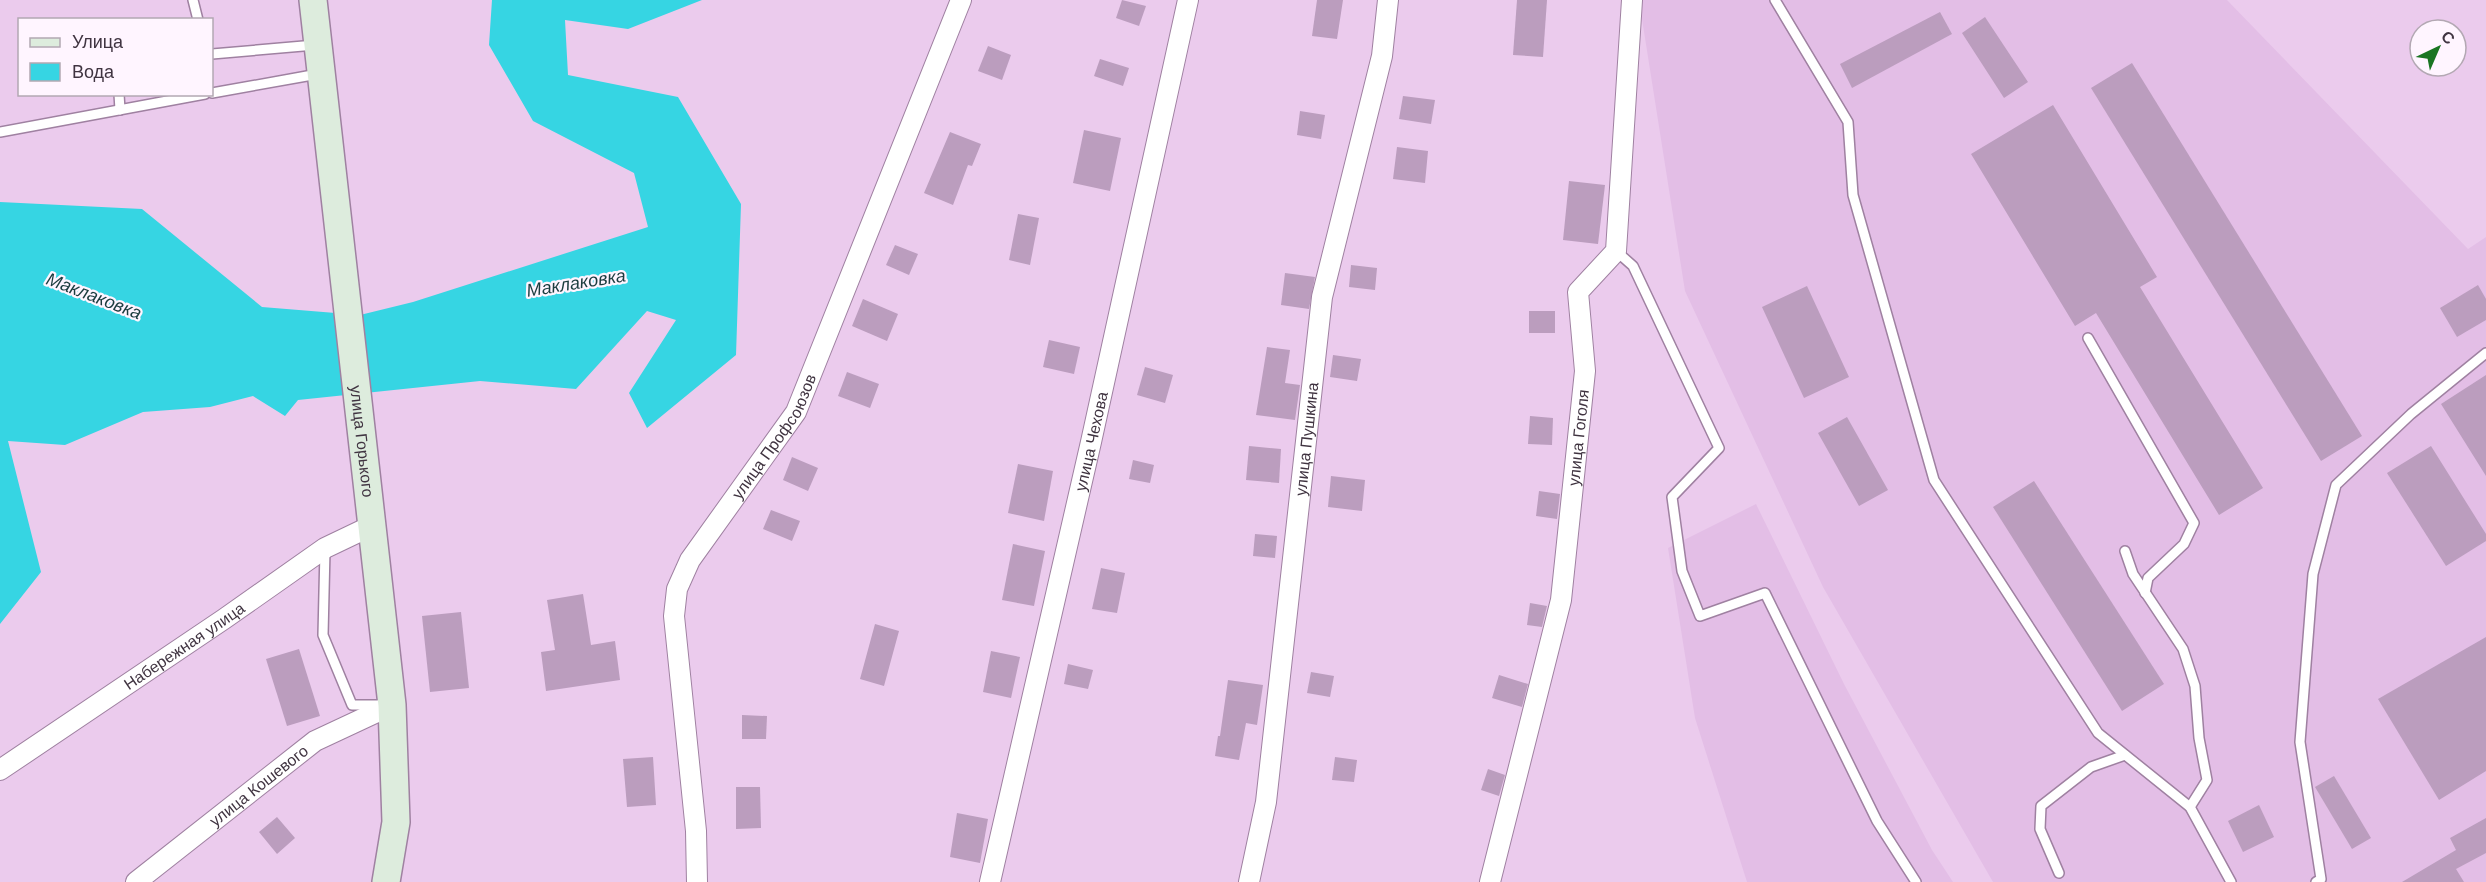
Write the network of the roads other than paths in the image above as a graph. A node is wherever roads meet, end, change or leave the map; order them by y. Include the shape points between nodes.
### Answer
1 (193, 0) edge
2 (312, 0) edge
3 (961, 0) edge
4 (1188, 0) edge
5 (1388, 0) edge
6 (1632, 0) edge
7 (1775, 0) edge
8 (198, 18) edge
9 (317, 45) junction
10 (213, 54) edge
11 (322, 86) junction
12 (213, 93) edge
13 (119, 96) edge
14 (195, 96) edge
15 (120, 110) junction
16 (0, 132) edge
17 (1616, 251) junction
18 (2088, 338) dead end
19 (2486, 353) edge
20 (371, 526) junction
21 (325, 548) junction
22 (2125, 550) dead end
23 (2145, 593) junction
24 (392, 705) junction
25 (2125, 755) junction
26 (0, 770) edge
27 (2190, 807) junction
28 (2059, 873) dead end
29 (136, 882) edge
30 (387, 882) edge
31 (697, 882) edge
32 (990, 882) edge
33 (1249, 882) edge
34 (1490, 882) edge
35 (1916, 882) edge
36 (2231, 882) edge
37 (2316, 882) edge

1 - 8 lane
2 - 9 street, улица Горького
3 - 31 street, улица Профсоюзов via 796,412 690,560 677,589 675,616 696,831
4 - 32 street, улица Чехова
5 - 33 street, улица Пушкина via 1383,56 1322,297 1266,802
6 - 17 street
7 - 25 lane via 1848,122 1853,195 1934,480 2098,732
9 - 10 lane
9 - 11 street, улица Горького
11 - 12 lane
11 - 20 street, улица Горького
13 - 15 lane
14 - 15 lane
15 - 16 lane
17 - 34 street, улица Гоголя via 1578,292 1585,371 1561,600
17 - 35 lane via 1633,266 1719,448 1672,497 1682,571 1700,616 1765,593 1877,821
18 - 23 lane via 2194,523 2184,544 2148,578
19 - 37 lane via 2411,414 2337,486 2313,574 2300,742 2321,879
20 - 21 street, Набережная улица
20 - 24 street, улица Горького
21 - 24 lane via 323,635 352,705
21 - 26 street, Набережная улица
22 - 23 lane
23 - 27 lane via 2183,649 2195,686 2207,780
24 - 29 street, улица Кошевого via 315,741
24 - 30 street, улица Горького via 396,822
25 - 27 lane
25 - 28 lane via 2091,767 2041,806 2040,829
27 - 36 lane

